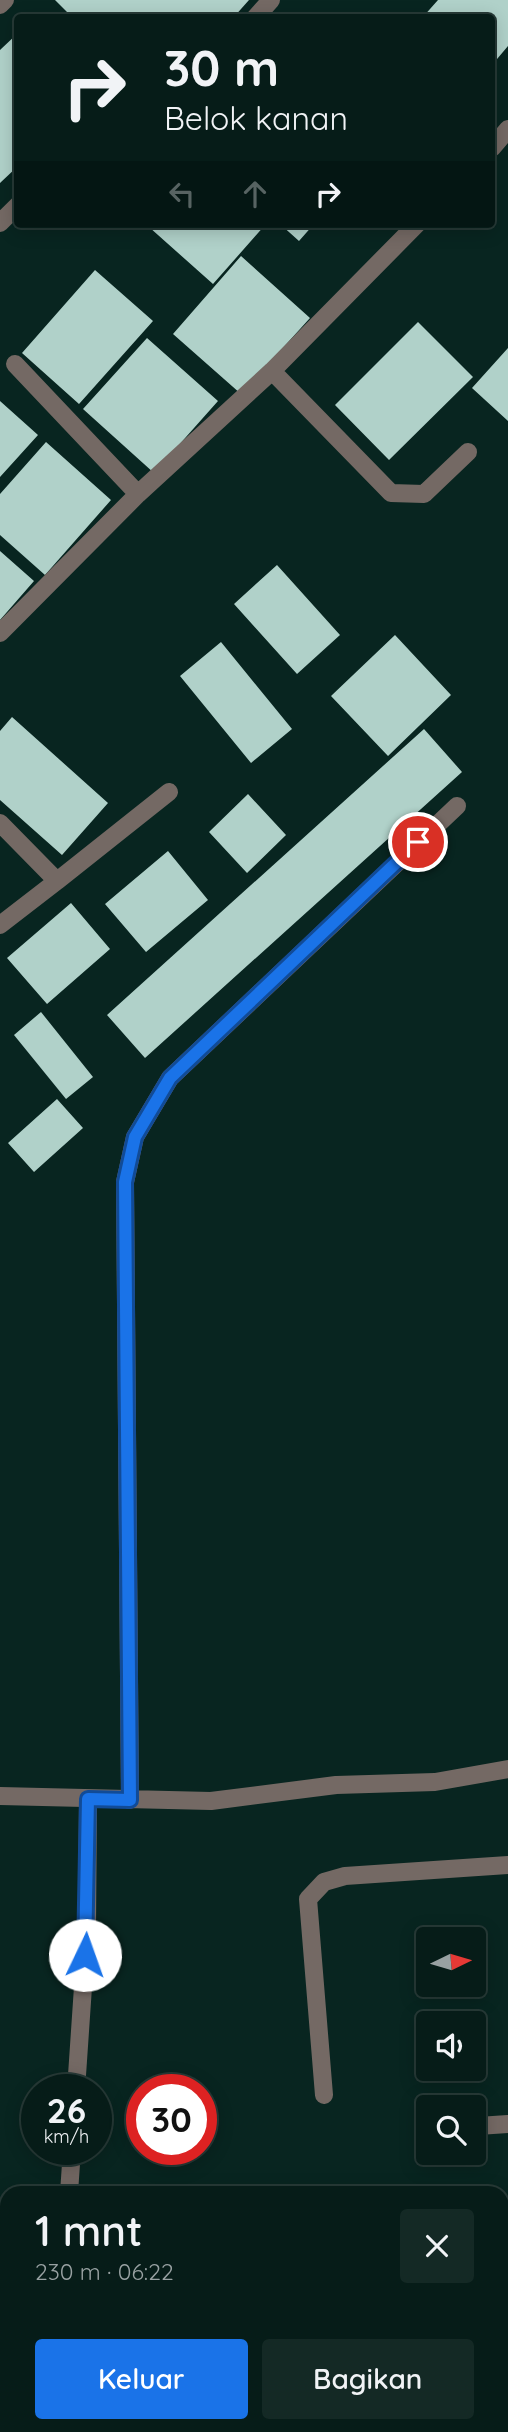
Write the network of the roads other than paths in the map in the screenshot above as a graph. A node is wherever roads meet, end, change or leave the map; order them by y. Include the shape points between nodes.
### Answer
1 (5, 0) edge
2 (271, 0) edge
3 (0, 5) edge
4 (259, 14) edge
5 (508, 129) edge
6 (495, 144) edge
7 (14, 209) edge
8 (0, 223) edge
9 (413, 228) edge
10 (15, 364) dead end
11 (272, 371) junction
12 (468, 452) dead end
13 (138, 494) junction
14 (0, 633) edge
15 (169, 792) dead end
16 (457, 806) dead end
17 (0, 823) edge
18 (57, 881) junction
19 (0, 925) edge
20 (508, 1769) edge
21 (0, 1796) edge
22 (88, 1799) junction
23 (130, 1800) junction
24 (508, 1865) edge
25 (77, 2074) edge
26 (324, 2095) dead end
27 (508, 2124) edge
28 (486, 2125) edge
29 (71, 2165) edge
30 (69, 2186) edge

1 - 3 street
2 - 4 street
5 - 6 street
7 - 8 street
9 - 11 street
10 - 13 street
11 - 12 street via 391,493 424,494
11 - 13 street
13 - 14 street
15 - 18 street
16 - 23 street via 170,1078 135,1137 125,1182
17 - 18 street
18 - 19 street
20 - 23 street via 435,1782 336,1785 211,1801
21 - 22 street
22 - 23 street
22 - 25 street via 87,1928
24 - 26 street via 345,1876 324,1882 309,1899
27 - 28 street
29 - 30 street

